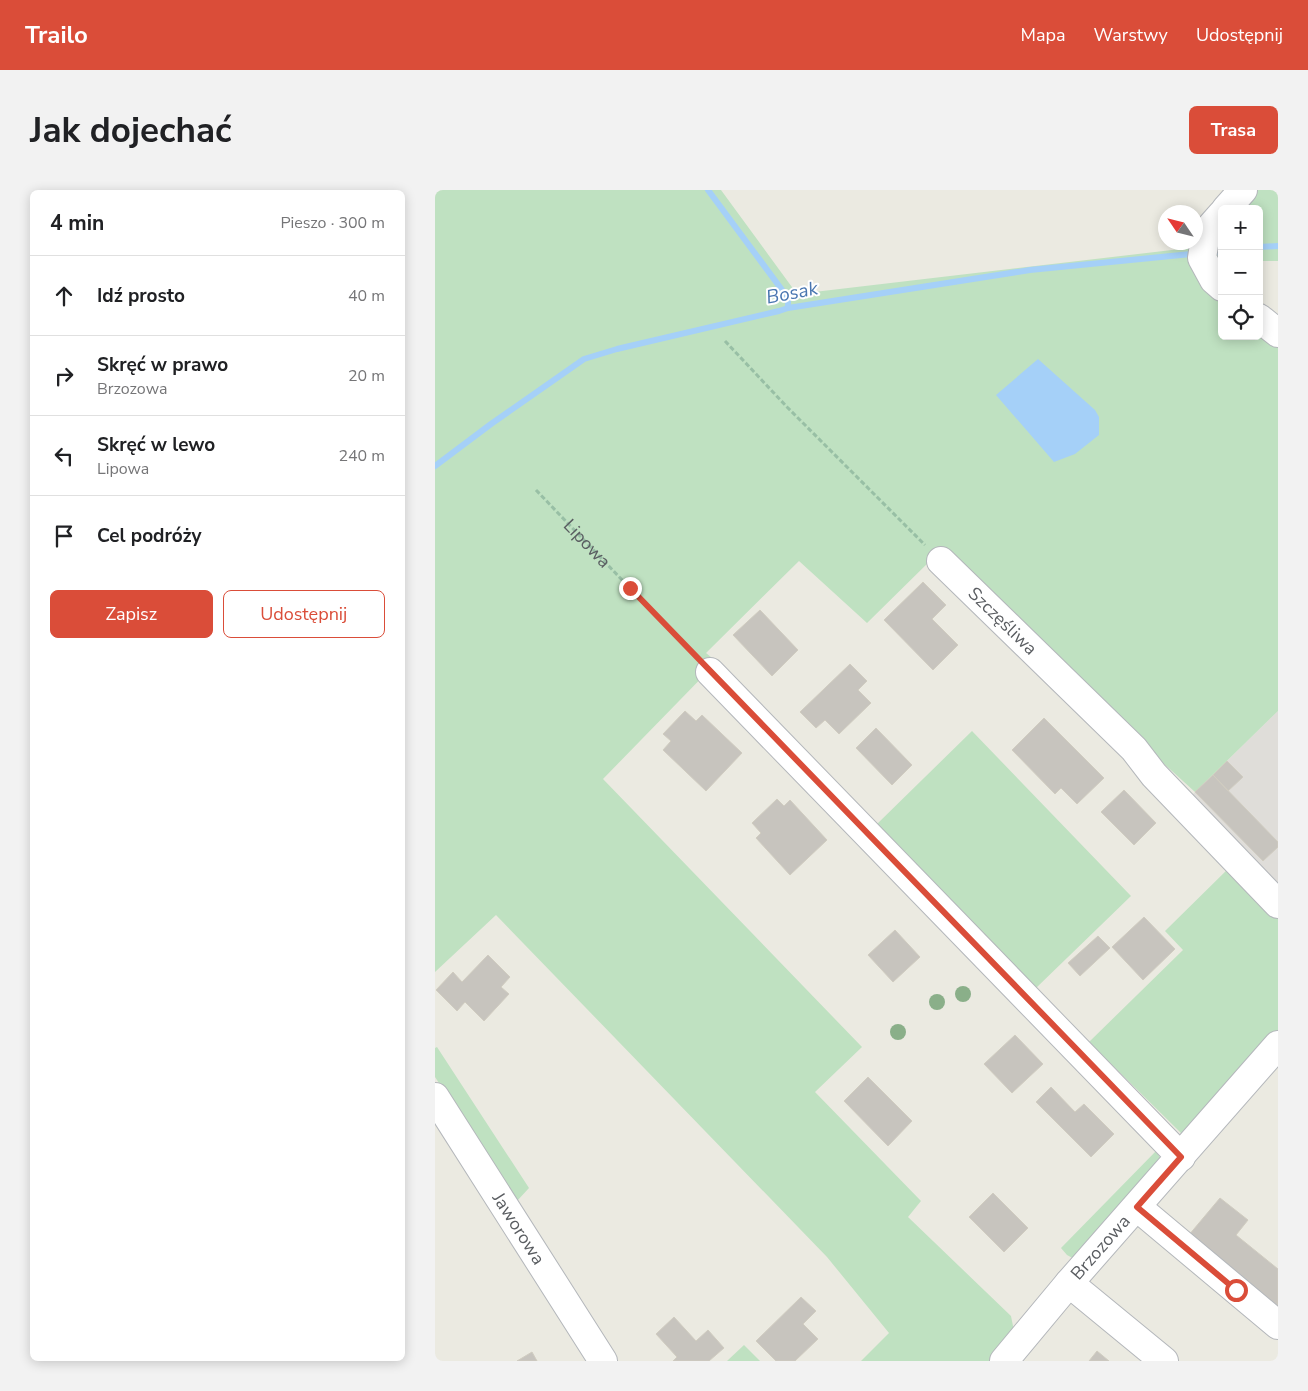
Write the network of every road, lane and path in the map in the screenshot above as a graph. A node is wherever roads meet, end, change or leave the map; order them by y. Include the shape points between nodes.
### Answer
1 (1243, 190) edge
2 (1230, 205) edge
3 (1218, 218) edge
4 (1218, 284) edge
5 (1263, 321) edge
6 (1278, 333) edge
7 (725, 341) dead end
8 (536, 490) dead end
9 (941, 561) joint
10 (710, 672) joint
11 (1278, 904) edge
12 (1278, 1045) edge
13 (435, 1097) edge
14 (1181, 1157) junction
15 (1137, 1207) junction
16 (1069, 1283) junction
17 (1278, 1325) edge
18 (603, 1361) edge
19 (1004, 1361) edge
20 (1164, 1361) edge

1 - 2 street
3 - 4 street via 1206,232 1202,258
5 - 6 street
7 - 9 path
8 - 10 path, Lipowa
9 - 11 street, Szczęśliwa via 1134,749 1154,775
10 - 14 street
12 - 14 street, Brzozowa
13 - 18 street, Jaworowa
14 - 15 street, Brzozowa
15 - 16 street, Brzozowa
15 - 17 street
16 - 19 street, Brzozowa
16 - 20 street

